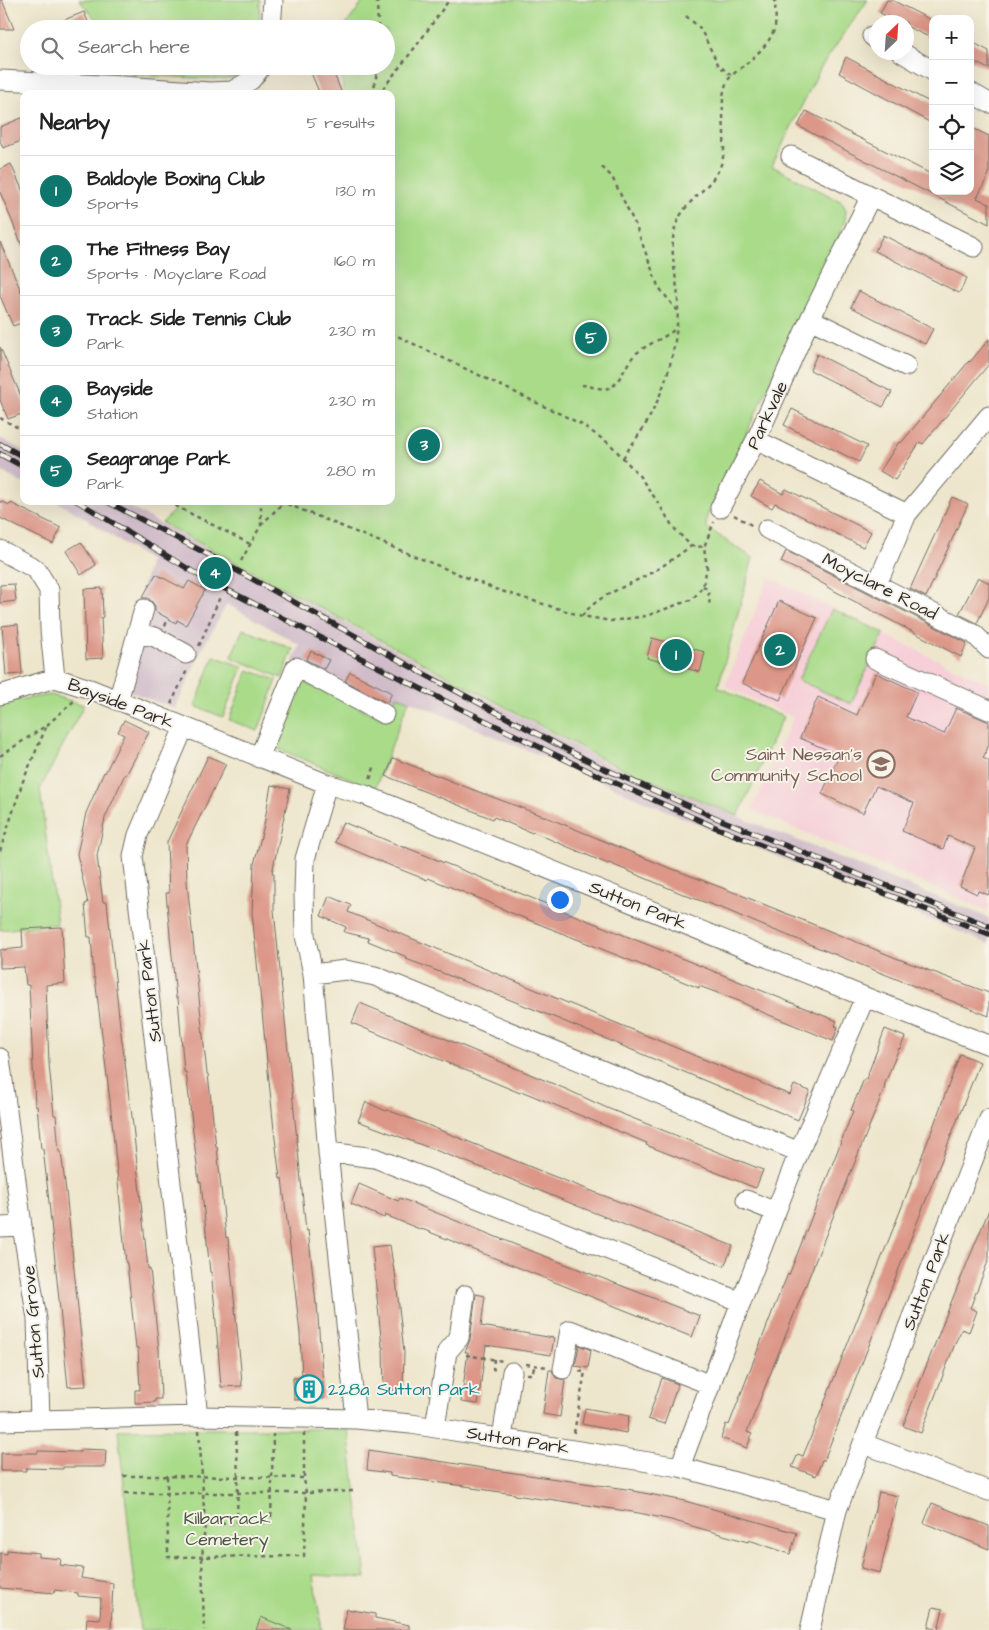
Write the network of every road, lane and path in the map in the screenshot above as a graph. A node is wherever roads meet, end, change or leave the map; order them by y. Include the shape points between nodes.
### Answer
1 (273, 0) edge
2 (377, 0) edge
3 (449, 0) edge
4 (775, 0) edge
5 (686, 16) dead end
6 (272, 20) edge
7 (378, 20) edge
8 (914, 60) edge
9 (929, 69) edge
10 (395, 73) edge
11 (255, 75) edge
12 (377, 75) edge
13 (393, 75) edge
14 (733, 76) junction
15 (0, 80) edge
16 (123, 90) edge
17 (234, 90) edge
18 (375, 90) edge
19 (382, 90) edge
20 (974, 94) edge
21 (989, 103) edge
22 (791, 156) dead end
23 (602, 167) dead end
24 (871, 196) junction
25 (974, 247) dead end
26 (678, 311) junction
27 (810, 319) junction
28 (676, 328) junction
29 (395, 335) edge
30 (906, 366) dead end
31 (582, 385) dead end
32 (0, 418) edge
33 (988, 421) edge
34 (20, 428) edge
35 (756, 440) junction
36 (623, 458) junction
37 (176, 505) edge
38 (261, 505) edge
39 (279, 505) edge
40 (289, 505) edge
41 (720, 508) junction
42 (907, 514) junction
43 (261, 525) junction
44 (767, 529) joint
45 (250, 544) junction
46 (691, 546) junction
47 (704, 547) junction
48 (0, 550) edge
49 (208, 560) dead end
50 (241, 561) dead end
51 (206, 573) dead end
52 (881, 576) dead end
53 (703, 586) junction
54 (710, 607) dead end
55 (144, 609) dead end
56 (582, 616) junction
57 (137, 633) junction
58 (988, 644) edge
59 (186, 654) dead end
60 (875, 659) dead end
61 (55, 678) junction
62 (90, 689) junction
63 (0, 696) edge
64 (118, 701) junction
65 (989, 710) edge
66 (384, 714) dead end
67 (47, 725) junction
68 (184, 728) junction
69 (0, 756) edge
70 (259, 758) junction
71 (327, 784) junction
72 (0, 850) edge
73 (313, 974) junction
74 (865, 997) junction
75 (989, 1045) edge
76 (0, 1058) edge
77 (989, 1119) edge
78 (328, 1152) junction
79 (799, 1152) junction
80 (746, 1200) dead end
81 (776, 1212) junction
82 (22, 1226) junction
83 (0, 1227) edge
84 (465, 1295) dead end
85 (740, 1302) junction
86 (447, 1352) junction
87 (514, 1365) junction
88 (563, 1369) junction
89 (711, 1385) junction
90 (356, 1419) junction
91 (40, 1420) junction
92 (0, 1421) edge
93 (199, 1422) junction
94 (435, 1428) junction
95 (304, 1429) dead end
96 (236, 1430) dead end
97 (273, 1430) dead end
98 (502, 1438) junction
99 (864, 1444) junction
100 (572, 1449) junction
101 (680, 1467) junction
102 (124, 1476) dead end
103 (168, 1476) junction
104 (202, 1476) junction
105 (238, 1477) junction
106 (272, 1477) junction
107 (304, 1478) junction
108 (355, 1490) dead end
109 (989, 1491) edge
110 (125, 1493) dead end
111 (168, 1493) junction
112 (203, 1493) junction
113 (237, 1493) junction
114 (271, 1493) junction
115 (306, 1493) junction
116 (837, 1510) junction
117 (237, 1523) junction
118 (205, 1524) junction
119 (202, 1558) junction
120 (204, 1630) edge
121 (810, 1630) edge

1 - 6 street
2 - 7 path
3 - 10 path
4 - 14 path via 774,30 763,48
5 - 14 path via 700,28 719,66
8 - 9 street
11 - 17 street
12 - 18 path
13 - 19 path
14 - 26 path via 724,93 725,152 721,167 713,180 680,213 675,228 673,251
15 - 16 street
20 - 21 street
22 - 24 street
23 - 26 path via 612,177 635,224 658,286
24 - 25 street
24 - 27 street, Parkvale
26 - 28 path
27 - 30 street
27 - 35 street, Parkvale
28 - 31 path via 633,356 616,385 610,388
28 - 36 path via 670,369 661,394
29 - 36 path via 579,423 610,444
32 - 34 path
33 - 42 street
35 - 41 street, Parkvale
35 - 42 street
36 - 46 path via 638,474 672,527
37 - 45 path
38 - 43 path
39 - 43 path
40 - 56 path via 495,589
41 - 44 path via 764,531
41 - 47 path
42 - 52 street
43 - 45 path
44 - 58 street, Moyclare Road
45 - 50 path
46 - 47 path
46 - 56 path via 646,576 603,597
47 - 53 path via 707,568
48 - 61 street via 36,570 48,590
49 - 51 path via 200,572
53 - 54 path via 708,590
53 - 56 path via 693,598 646,616 612,621
55 - 57 street
57 - 59 street via 155,637
57 - 64 street
60 - 65 street
61 - 62 street, Bayside Park
61 - 63 street, Bayside Park
62 - 64 street, Bayside Park
62 - 67 path
64 - 68 street, Bayside Park
66 - 70 street via 296,667
67 - 69 path
67 - 72 path via 23,781
68 - 70 street, Sutton Park
68 - 93 street, Sutton Park via 138,835 133,856
70 - 71 street, Sutton Park
71 - 73 street via 305,860 305,935
71 - 74 street, Sutton Park via 365,795
73 - 78 street
73 - 79 street via 346,970 375,976
74 - 75 street, Sutton Park
74 - 79 street
76 - 82 street, Sutton Grove
77 - 99 street, Sutton Park
78 - 85 street via 375,1158
78 - 90 street
79 - 81 street
80 - 81 street
81 - 85 street
82 - 83 street
82 - 91 street, Sutton Grove via 37,1319
84 - 86 street via 459,1338
85 - 89 street
86 - 87 path
86 - 94 street
87 - 88 path
87 - 98 street
88 - 89 street via 570,1330
88 - 100 path via 585,1372
89 - 101 street
90 - 93 street, Sutton Park
90 - 94 street, Sutton Park
91 - 92 street, Sutton Park
91 - 93 street, Sutton Park via 123,1418
93 - 104 path
94 - 98 street, Sutton Park
95 - 107 path
96 - 105 path
97 - 106 path
98 - 100 street, Sutton Park
99 - 109 street
99 - 116 street, Sutton Park
100 - 101 street, Sutton Park
101 - 116 street, Sutton Park
102 - 103 path
103 - 104 path
103 - 111 path
104 - 105 path
104 - 112 path
105 - 106 path
105 - 113 path
106 - 107 path
106 - 114 path
107 - 115 path
108 - 115 path
110 - 111 path
111 - 112 path
111 - 119 path via 168,1557
112 - 113 path
112 - 118 path
113 - 114 path
113 - 117 path
114 - 115 path
114 - 117 path via 270,1524
115 - 119 path via 304,1556
116 - 121 street, Sutton Park
117 - 118 path
118 - 119 path
119 - 120 path

